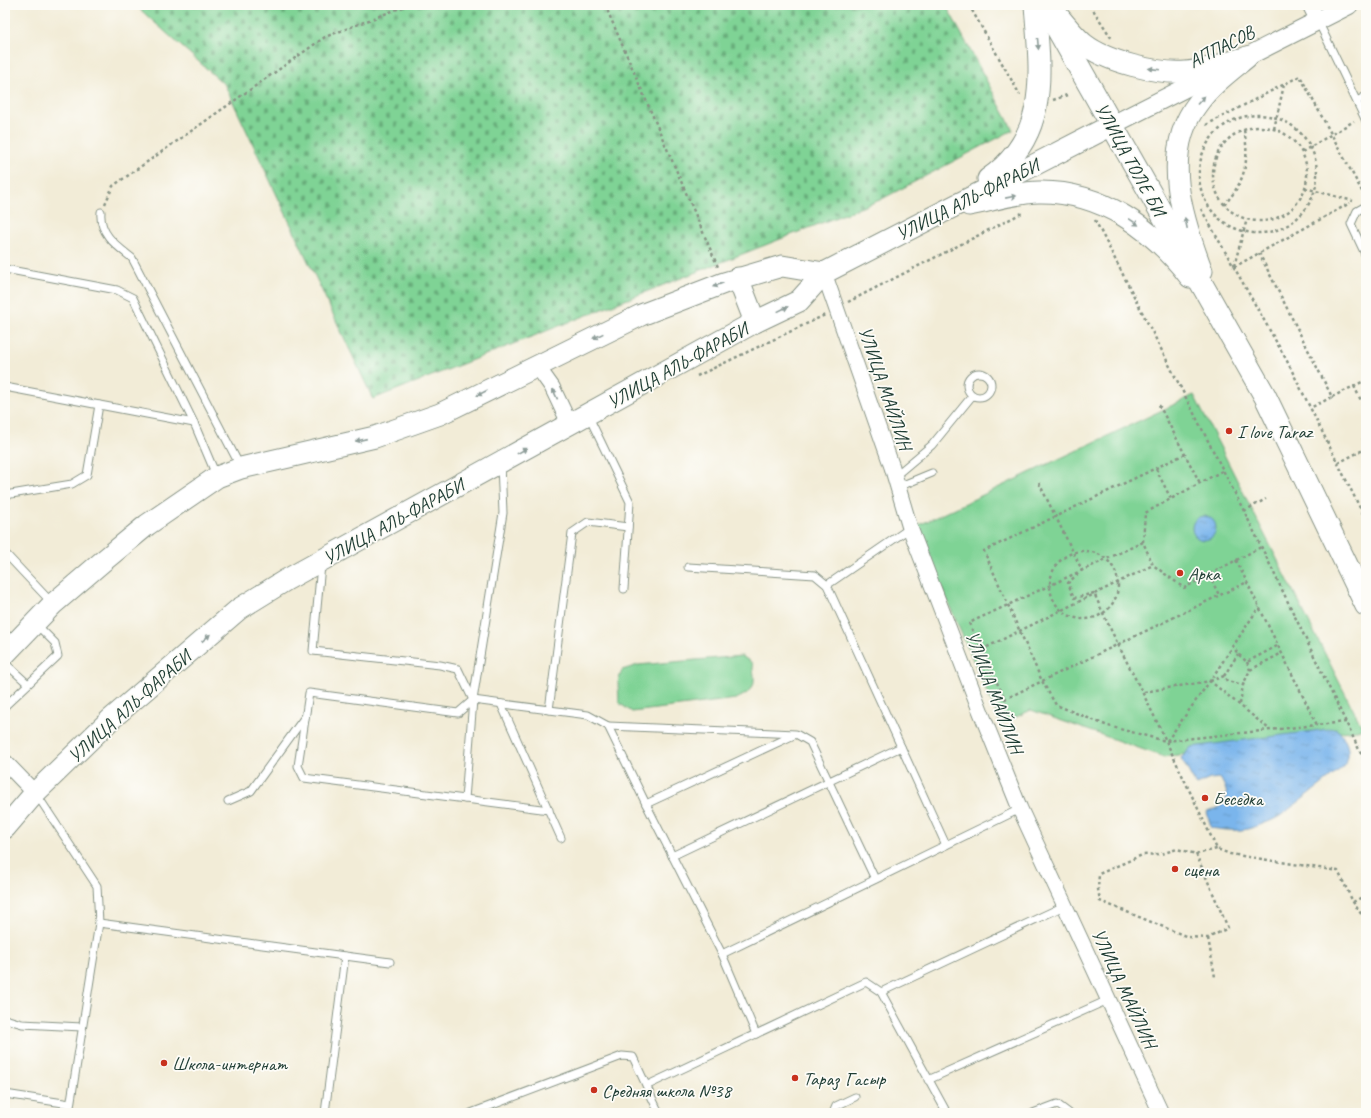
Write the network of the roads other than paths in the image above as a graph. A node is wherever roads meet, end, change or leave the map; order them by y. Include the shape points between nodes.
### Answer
1 (1035, 5) edge
2 (1044, 5) edge
3 (1049, 5) edge
4 (1349, 5) edge
5 (1314, 13) edge
6 (1247, 57) junction
7 (1366, 96) edge
8 (1356, 101) junction
9 (1365, 118) edge
10 (1112, 125) junction
11 (1366, 206) edge
12 (945, 210) junction
13 (101, 212) road end
14 (1366, 256) edge
15 (5, 269) edge
16 (824, 273) junction
17 (731, 280) junction
18 (1217, 312) junction
19 (755, 322) junction
20 (537, 366) junction
21 (5, 388) edge
22 (972, 396) dead end
23 (99, 406) junction
24 (588, 414) junction
25 (194, 422) junction
26 (570, 425) junction
27 (501, 463) junction
28 (241, 468) junction
29 (932, 473) dead end
30 (217, 477) junction
31 (896, 481) junction
32 (5, 495) edge
33 (628, 527) junction
34 (910, 528) junction
35 (5, 553) edge
36 (321, 561) junction
37 (688, 567) dead end
38 (828, 585) junction
39 (624, 589) dead end
40 (53, 604) junction
41 (1366, 605) edge
42 (35, 623) junction
43 (5, 654) edge
44 (5, 663) edge
45 (28, 684) junction
46 (473, 700) junction
47 (501, 704) junction
48 (5, 706) edge
49 (549, 710) junction
50 (305, 716) junction
51 (608, 726) junction
52 (796, 734) junction
53 (901, 747) junction
54 (5, 762) edge
55 (829, 782) junction
56 (36, 793) junction
57 (465, 799) junction
58 (228, 801) dead end
59 (646, 804) junction
60 (1020, 809) junction
61 (548, 810) junction
62 (5, 828) edge
63 (561, 838) dead end
64 (946, 845) junction
65 (672, 856) junction
66 (875, 879) junction
67 (1064, 906) junction
68 (99, 923) junction
69 (722, 954) junction
70 (346, 956) junction
71 (390, 962) dead end
72 (881, 992) junction
73 (1108, 1000) junction
74 (5, 1019) edge
75 (82, 1027) junction
76 (756, 1034) junction
77 (928, 1080) junction
78 (648, 1085) junction
79 (5, 1094) edge
80 (855, 1097) dead end
81 (70, 1104) junction
82 (69, 1113) edge
83 (325, 1113) edge
84 (471, 1113) edge
85 (660, 1113) edge
86 (833, 1113) edge
87 (947, 1113) edge
88 (1033, 1113) edge
89 (1069, 1113) edge
90 (1161, 1113) edge

1 -> 12 main road via 1040,73 1036,108 1022,145 1002,169
2 - 10 main road, УЛИЦА ТОЛЕ БИ
6 -> 3 main road via 1186,72 1128,64 1095,52 1083,43
4 - 5 street, АППАСОВ
5 - 6 street, АППАСОВ
5 - 8 lane
6 - 10 street, АППАСОВ
18 -> 6 main road via 1188,235 1179,191 1177,151 1185,123 1198,102
7 - 8 lane
8 - 9 lane
10 - 12 main road, УЛИЦА АЛЬ-ФАРАБИ
10 - 18 main road, УЛИЦА ТОЛЕ БИ
11 - 14 lane via 1357,211 1351,224
12 - 16 main road, УЛИЦА АЛЬ-ФАРАБИ
12 -> 18 main road via 1038,192 1084,197 1114,209 1144,229 1172,254
13 - 28 lane via 100,222 113,242 132,258
15 - 25 lane via 117,290 133,298
16 - 17 main road via 782,266
19 -> 16 main road, УЛИЦА АЛЬ-ФАРАБИ via 799,301
16 - 31 street, УЛИЦА МАЙЛИН
17 - 19 main road
17 -> 20 main road via 641,315
18 - 41 main road, УЛИЦА ТОЛЕ БИ via 1265,396
19 - 24 main road, УЛИЦА АЛЬ-ФАРАБИ
26 -> 20 street via 552,387
20 -> 28 main road via 440,414 375,436
21 - 23 lane
22 - 31 lane via 932,445
23 - 25 lane
23 - 32 lane via 87,475 72,484
24 - 26 main road, УЛИЦА АЛЬ-ФАРАБИ
24 - 33 lane via 630,502
25 - 30 lane
27 -> 26 main road, УЛИЦА АЛЬ-ФАРАБИ
27 - 36 main road, УЛИЦА АЛЬ-ФАРАБИ
27 - 46 lane via 503,513
28 - 30 main road
29 - 31 lane
30 - 40 main road via 148,525
31 - 34 street, УЛИЦА МАЙЛИН
33 - 39 lane
33 - 49 lane via 588,522 572,533
34 - 38 lane
34 - 60 street, УЛИЦА МАЙЛИН
35 - 40 lane
36 - 46 lane via 313,651 458,669
56 -> 36 main road, УЛИЦА АЛЬ-ФАРАБИ via 110,720 240,609
37 - 38 lane via 815,575
38 - 53 lane
40 - 42 main road
42 - 43 main road
42 - 45 lane via 55,643 58,656
44 - 45 lane
45 - 48 lane
46 - 47 lane
46 - 50 lane via 458,713 309,693
46 - 57 lane
47 - 49 lane
47 - 61 lane
49 - 51 lane via 588,715
50 - 57 lane via 298,766 304,778
50 - 58 lane via 251,791
51 - 52 lane
51 - 59 lane
52 - 55 lane via 810,742
52 - 59 lane
53 - 55 lane
53 - 64 lane
54 - 56 street
55 - 65 lane
55 - 66 lane
56 - 62 main road, УЛИЦА АЛЬ-ФАРАБИ
56 - 68 lane via 97,886
57 - 61 lane
59 - 65 lane
60 - 64 lane
60 - 67 street, УЛИЦА МАЙЛИН
61 - 63 lane
64 - 66 lane
65 - 69 lane
66 - 69 lane
67 - 72 lane
67 - 73 street, УЛИЦА МАЙЛИН
68 - 70 lane
68 - 75 lane
69 - 76 lane
70 - 71 lane
70 - 83 lane
72 - 76 lane via 866,982
72 - 77 lane
73 - 77 lane
73 - 90 street, УЛИЦА МАЙЛИН
74 - 75 lane via 22,1024
75 - 81 lane
76 - 78 lane
77 - 87 lane
78 - 84 lane via 633,1057 622,1056
78 - 85 lane
79 - 81 lane
80 - 86 lane via 836,1106
81 - 82 lane
88 - 89 lane via 1057,1104

